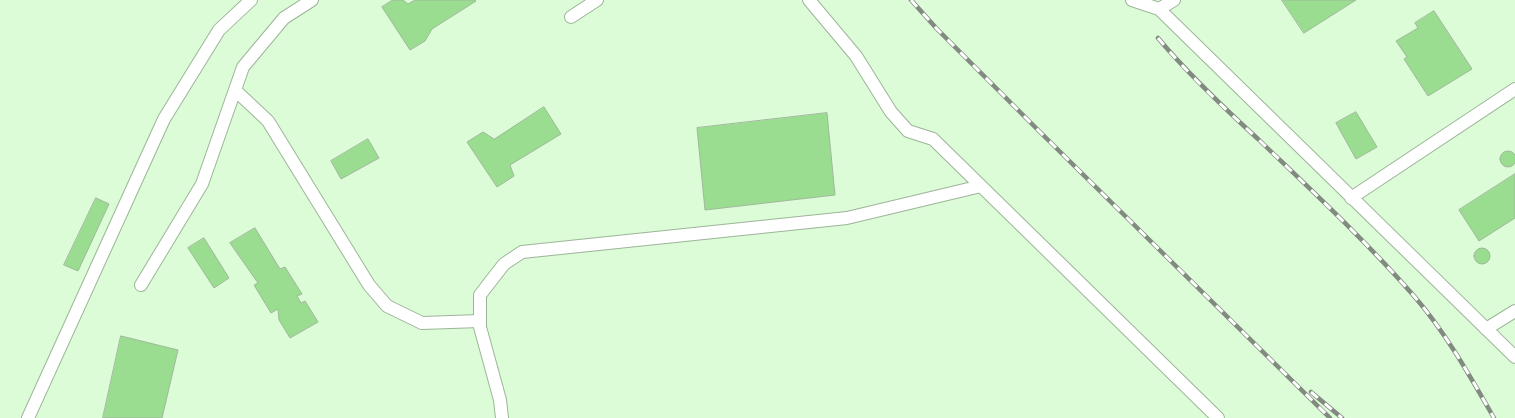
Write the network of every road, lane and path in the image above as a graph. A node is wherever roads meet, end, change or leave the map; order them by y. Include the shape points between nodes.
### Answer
1 (251, 0) edge
2 (312, 0) edge
3 (597, 0) edge
4 (809, 0) edge
5 (1132, 0) edge
6 (1174, 0) edge
7 (1159, 9) junction
8 (571, 18) dead end
9 (1515, 89) edge
10 (235, 90) junction
11 (981, 186) junction
12 (1352, 198) junction
13 (141, 285) dead end
14 (1515, 311) edge
15 (480, 321) junction
16 (1486, 329) junction
17 (1515, 357) edge
18 (28, 418) edge
19 (502, 418) edge
20 (1218, 418) edge

1 - 18 lane via 219,30 164,119
2 - 10 lane via 284,18 243,66
3 - 8 lane
4 - 11 lane via 856,56 890,112 908,131 932,139
5 - 7 lane
6 - 7 lane
7 - 12 lane
9 - 12 lane
10 - 13 lane via 202,184
10 - 15 lane via 268,121 369,285 387,306 422,323
11 - 15 lane via 847,218 522,252 504,264 480,295
11 - 20 lane
12 - 16 lane
14 - 16 lane
15 - 19 lane via 500,400
16 - 17 lane

